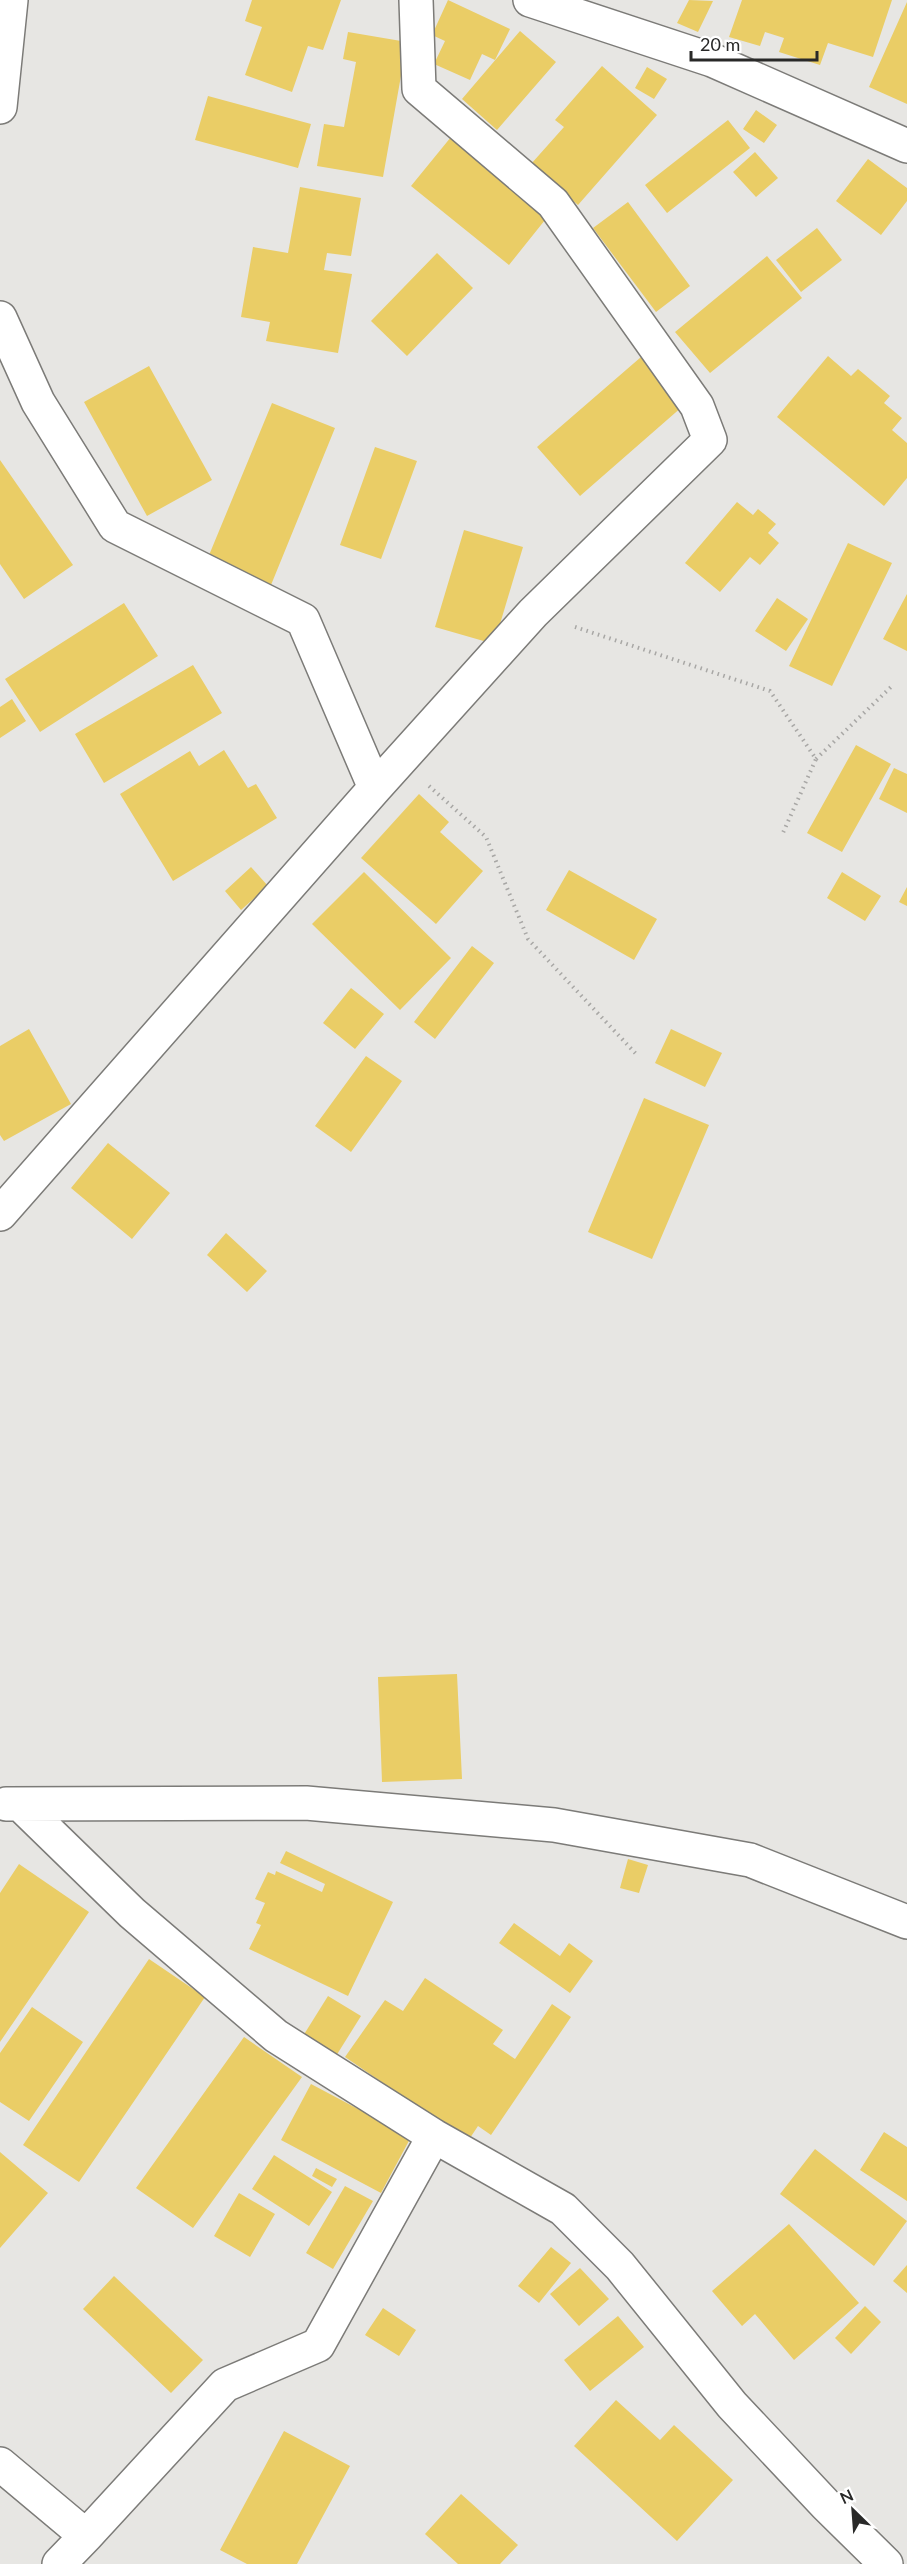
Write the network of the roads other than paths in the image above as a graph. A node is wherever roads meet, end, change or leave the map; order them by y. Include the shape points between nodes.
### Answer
1 (11, 0) edge
2 (416, 0) edge
3 (530, 0) edge
4 (0, 107) edge
5 (907, 146) edge
6 (0, 318) edge
7 (375, 788) junction
8 (0, 1214) edge
9 (10, 1804) edge
10 (907, 1922) edge
11 (434, 2136) junction
12 (0, 2464) edge
13 (86, 2536) junction
14 (59, 2564) edge
15 (886, 2564) edge

1 - 4 street
2 - 7 street via 419,89 553,203 697,406 710,440 533,613
3 - 5 street via 712,60
6 - 7 street via 38,402 115,526 303,620
7 - 8 street
9 - 10 street via 306,1803 554,1825 750,1860
9 - 11 street via 276,2036
11 - 13 street via 318,2345 225,2385
11 - 15 street via 563,2209 620,2266 732,2405
12 - 13 street
13 - 14 street

